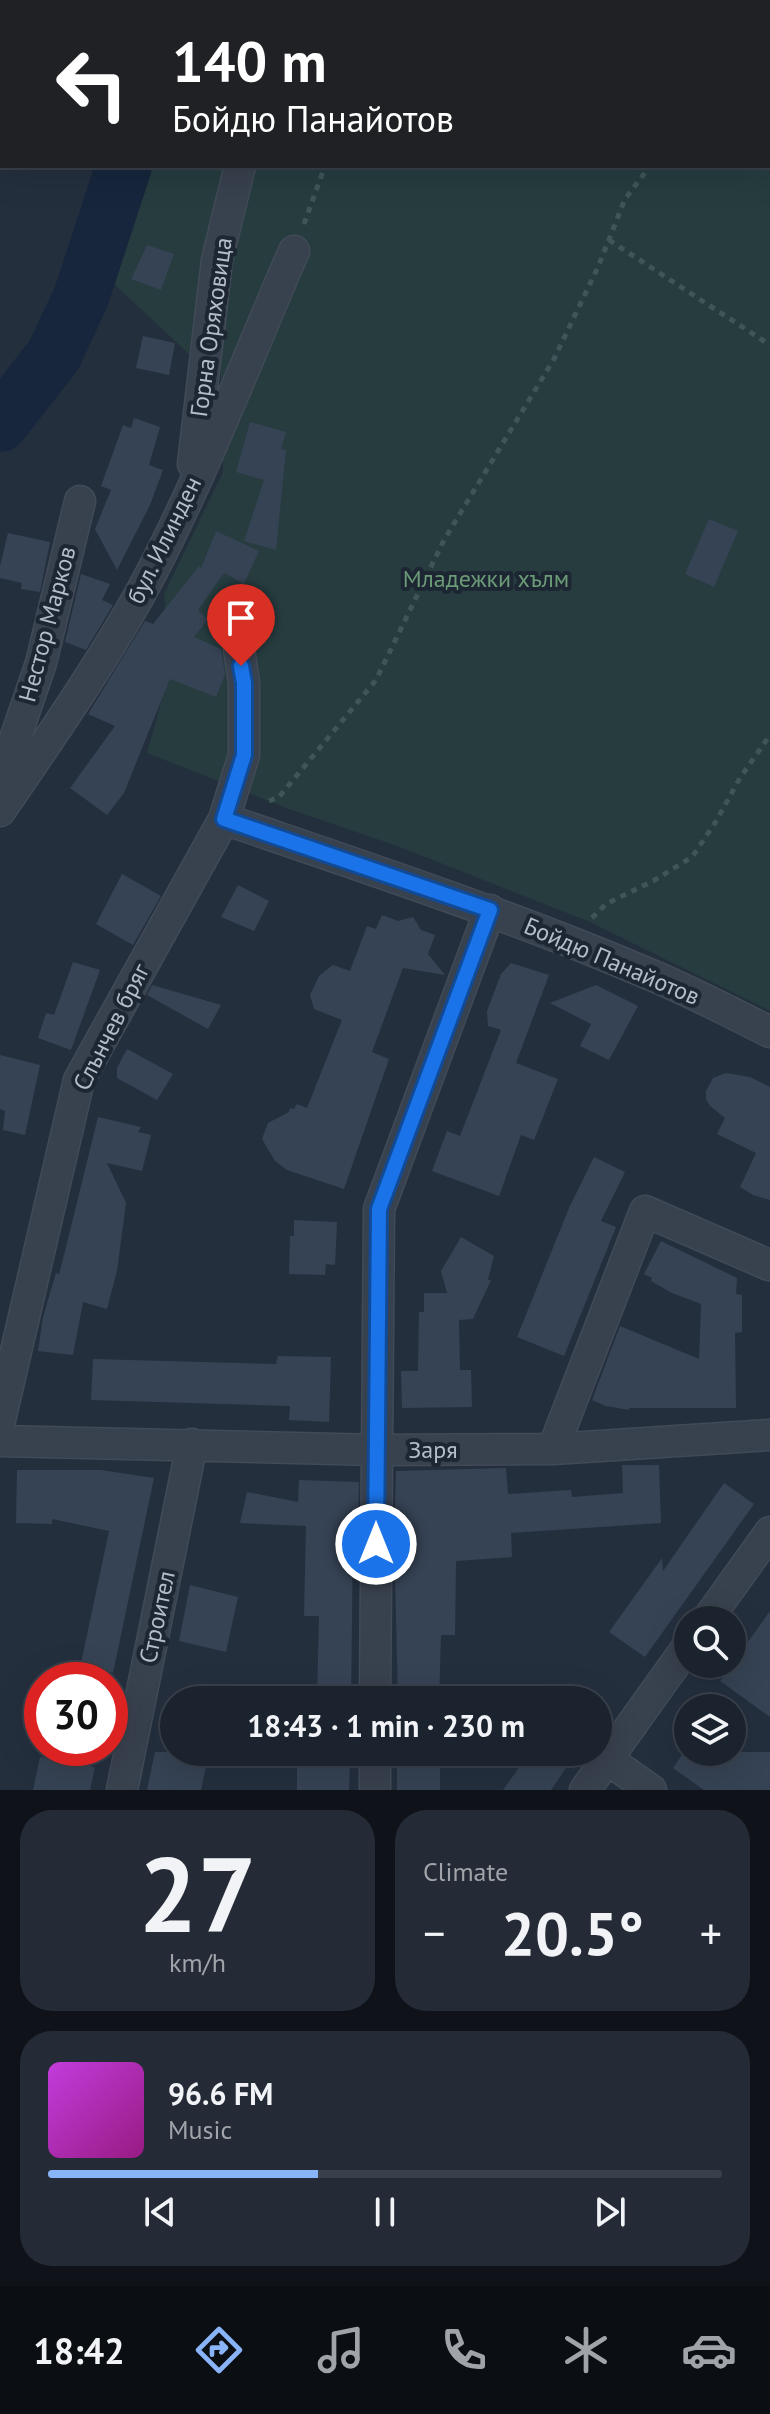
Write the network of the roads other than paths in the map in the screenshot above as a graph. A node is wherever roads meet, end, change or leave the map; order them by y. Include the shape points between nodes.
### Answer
1 (240, 168) edge
2 (294, 251) road end
3 (191, 490) junction
4 (80, 501) dead end
5 (239, 649) dead end
6 (0, 792) edge
7 (0, 811) edge
8 (224, 819) junction
9 (490, 910) junction
10 (770, 1032) edge
11 (769, 1265) edge
12 (0, 1420) edge
13 (770, 1435) edge
14 (0, 1441) edge
15 (192, 1444) junction
16 (553, 1449) junction
17 (377, 1450) junction
18 (770, 1532) edge
19 (717, 1606) edge
20 (674, 1666) edge
21 (375, 1686) edge
22 (612, 1752) edge
23 (612, 1763) edge
24 (375, 1766) edge
25 (602, 1766) edge
26 (122, 1790) edge
27 (375, 1790) edge
28 (585, 1790) edge
29 (651, 1790) edge

1 - 3 street, Горна Оряховица via 217,260
2 - 3 street, бул. Илинден
3 - 7 street, бул. Илинден via 139,595 73,705
4 - 6 street, Нестор Марков via 41,663
5 - 8 street, Слънчев бряг via 244,755
8 - 9 street, Бойдю Панайотов
8 - 12 street, Слънчев бряг via 79,1080
9 - 10 street, Бойдю Панайотов via 653,975
9 - 17 street via 379,1209
11 - 16 street via 645,1211
13 - 16 street, Заря
14 - 15 street, Заря
15 - 17 street, Заря
15 - 26 street, Строител
16 - 17 street, Заря
17 - 21 street
18 - 19 street
20 - 22 street
23 - 29 street
24 - 27 street
25 - 28 street

